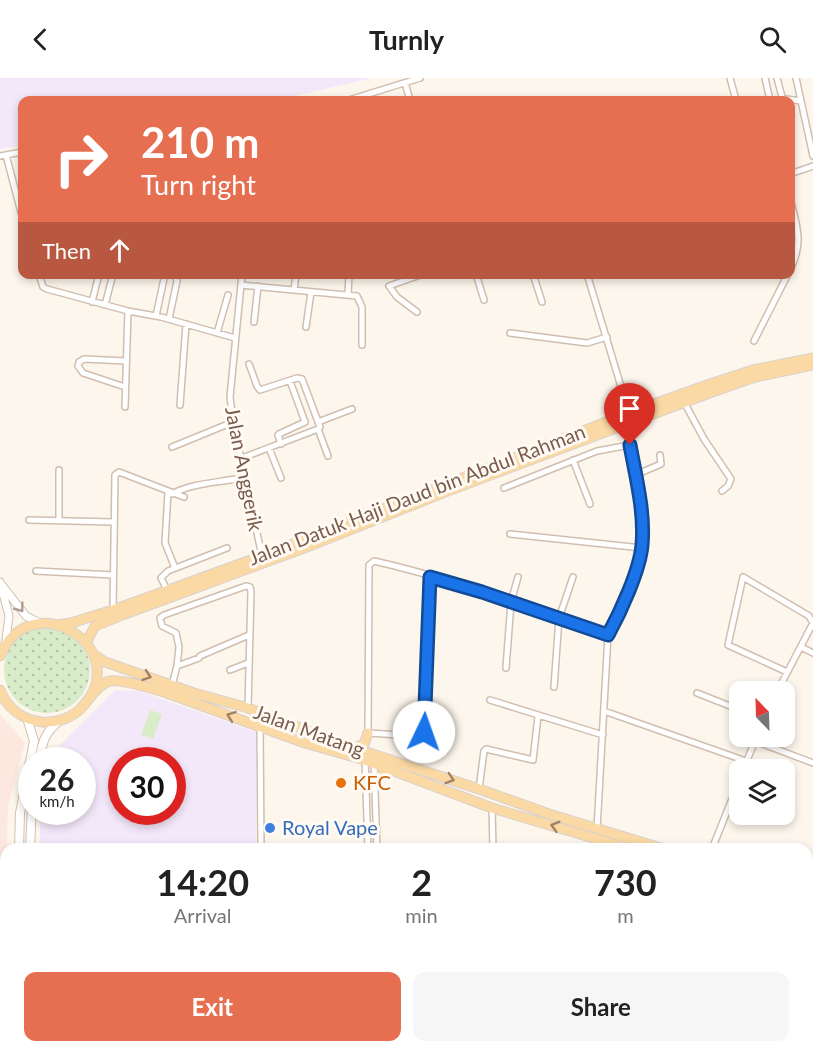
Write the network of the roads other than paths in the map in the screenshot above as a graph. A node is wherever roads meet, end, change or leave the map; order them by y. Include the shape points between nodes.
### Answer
1 (420, 78) edge
2 (730, 78) edge
3 (765, 78) edge
4 (777, 78) edge
5 (796, 78) edge
6 (405, 83) junction
7 (362, 96) edge
8 (409, 96) edge
9 (735, 96) edge
10 (769, 96) edge
11 (782, 96) edge
12 (795, 100) edge
13 (801, 101) junction
14 (813, 114) edge
15 (805, 116) junction
16 (811, 136) edge
17 (18, 153) edge
18 (3, 156) edge
19 (813, 156) edge
20 (813, 166) edge
21 (795, 172) edge
22 (18, 199) edge
23 (795, 218) edge
24 (798, 230) junction
25 (795, 231) edge
26 (795, 258) edge
27 (41, 279) edge
28 (98, 279) edge
29 (112, 279) edge
30 (164, 279) edge
31 (176, 279) edge
32 (242, 279) edge
33 (295, 279) edge
34 (349, 279) edge
35 (409, 279) edge
36 (478, 279) edge
37 (535, 279) edge
38 (589, 279) edge
39 (785, 279) edge
40 (241, 285) junction
41 (258, 286) junction
42 (294, 290) junction
43 (311, 292) junction
44 (228, 294) dead end
45 (348, 295) junction
46 (484, 300) dead end
47 (93, 302) junction
48 (542, 302) dead end
49 (105, 305) junction
50 (128, 311) junction
51 (417, 312) dead end
52 (156, 316) junction
53 (169, 319) junction
54 (254, 322) dead end
55 (186, 324) junction
56 (306, 327) dead end
57 (217, 333) junction
58 (510, 333) dead end
59 (607, 337) junction
60 (235, 338) junction
61 (754, 341) dead end
62 (362, 345) dead end
63 (813, 358) edge
64 (126, 361) junction
65 (249, 364) dead end
66 (813, 365) edge
67 (290, 381) junction
68 (125, 387) junction
69 (684, 402) junction
70 (180, 405) dead end
71 (125, 407) dead end
72 (352, 409) dead end
73 (628, 418) junction
74 (233, 422) junction
75 (318, 422) junction
76 (318, 429) junction
77 (281, 444) junction
78 (630, 445) junction
79 (172, 447) dead end
80 (269, 448) junction
81 (660, 455) dead end
82 (328, 456) dead end
83 (242, 458) junction
84 (573, 460) junction
85 (59, 470) dead end
86 (635, 475) junction
87 (246, 477) junction
88 (281, 478) dead end
89 (504, 488) dead end
90 (722, 490) dead end
91 (170, 493) junction
92 (184, 497) dead end
93 (590, 504) dead end
94 (29, 520) dead end
95 (59, 520) junction
96 (114, 522) junction
97 (510, 534) dead end
98 (227, 548) dead end
99 (642, 548) junction
100 (262, 556) junction
101 (176, 568) junction
102 (36, 571) dead end
103 (113, 575) junction
104 (430, 577) junction
105 (518, 577) dead end
106 (573, 577) dead end
107 (1, 583) edge
108 (167, 590) junction
109 (511, 602) junction
110 (113, 610) junction
111 (559, 618) junction
112 (813, 623) edge
113 (44, 624) junction
114 (57, 624) junction
115 (249, 635) junction
116 (608, 635) junction
117 (86, 643) junction
118 (801, 647) junction
119 (2, 651) edge
120 (813, 653) edge
121 (93, 654) junction
122 (249, 663) junction
123 (177, 666) junction
124 (506, 668) dead end
125 (230, 670) dead end
126 (787, 672) junction
127 (782, 681) edge
128 (172, 685) junction
129 (554, 687) dead end
130 (0, 690) edge
131 (697, 693) dead end
132 (3, 699) edge
133 (490, 700) dead end
134 (87, 701) junction
135 (729, 706) edge
136 (248, 708) junction
137 (604, 711) junction
138 (538, 716) junction
139 (27, 718) junction
140 (60, 720) junction
141 (260, 725) junction
142 (368, 733) junction
143 (603, 735) junction
144 (41, 747) edge
145 (776, 747) edge
146 (355, 748) junction
147 (369, 756) junction
148 (740, 759) edge
149 (812, 761) edge
150 (392, 771) junction
151 (374, 782) junction
152 (478, 789) junction
153 (729, 806) edge
154 (492, 808) junction
155 (31, 825) edge
156 (594, 833) junction
157 (368, 835) junction
158 (376, 835) junction
159 (19, 843) edge
160 (30, 843) edge
161 (261, 843) edge
162 (368, 843) edge
163 (377, 843) edge
164 (493, 843) edge
165 (598, 843) edge
166 (607, 843) edge
167 (638, 843) edge
168 (714, 843) edge

1 - 6 street
2 - 9 street
3 - 10 street
4 - 11 street
5 - 13 street
6 - 7 street
6 - 8 street
12 - 13 street
13 - 15 street
14 - 15 street
15 - 16 street
16 - 19 street
17 - 18 street
18 - 22 street
20 - 21 street
23 - 24 street
24 - 25 street
24 - 26 street
27 - 47 street via 47,289
28 - 47 street
29 - 49 street
30 - 52 street
31 - 53 street
32 - 40 street, Jalan Anggerik
33 - 42 street
34 - 45 street
35 - 51 street via 389,286
36 - 46 street
37 - 48 street
38 - 59 street
39 - 61 street
40 - 41 street
40 - 60 street, Jalan Anggerik
41 - 42 street
41 - 54 street
42 - 43 street
43 - 45 street
43 - 56 street
44 - 57 street
45 - 62 street via 357,296 362,308
47 - 49 street
49 - 50 street
50 - 52 street
50 - 64 street
52 - 53 street
53 - 55 street
55 - 57 street
55 - 70 street
57 - 60 street
58 - 59 street via 587,343
59 - 73 street
60 - 74 street, Jalan Anggerik via 230,397
63 - 73 main road, Jalan Datuk Haji Daud bin Abdul Rahman via 753,370
64 - 68 street
64 - 68 street via 84,359 78,366 84,373
65 - 67 street via 260,390
66 - 69 main road, Jalan Datuk Haji Daud bin Abdul Rahman via 755,377
67 - 75 street via 302,379
67 - 77 street via 305,422 279,434
68 - 71 street
69 - 73 main road, Jalan Datuk Haji Daud bin Abdul Rahman
69 - 90 street via 731,479
72 - 75 street
73 - 78 street
73 - 100 main road, Jalan Datuk Haji Daud bin Abdul Rahman
73 - 117 main road, Jalan Datuk Haji Daud bin Abdul Rahman via 312,545 95,626
74 - 79 street
74 - 83 street, Jalan Anggerik
75 - 76 street
76 - 77 street
76 - 82 street
77 - 80 street
78 - 84 street
78 - 86 street
80 - 83 street
80 - 88 street
81 - 86 street via 661,464
83 - 87 street, Jalan Anggerik
84 - 89 street
84 - 93 street
85 - 95 street
86 - 99 street via 643,522
87 - 91 street via 193,485
87 - 100 street, Jalan Anggerik
91 - 92 street
91 - 96 street via 116,473
91 - 101 street via 165,543
94 - 95 street
95 - 96 street
96 - 103 street
97 - 99 street
98 - 101 street
99 - 116 street
100 - 108 main road, Jalan Datuk Haji Daud bin Abdul Rahman
101 - 108 street via 161,576
102 - 103 street
103 - 110 street
104 - 109 street
104 - 142 street via 422,735
104 - 142 street via 374,561 369,565
105 - 109 street
106 - 111 street
107 -> 113 street via 26,616
107 - 119 street via 9,616
108 - 110 main road, Jalan Datuk Haji Daud bin Abdul Rahman
109 - 111 street
109 - 124 street
110 - 114 main road, Jalan Datuk Haji Daud bin Abdul Rahman
111 - 116 street
111 - 129 street
112 - 118 street
112 - 126 street via 808,616 742,577 728,645
113 - 114 main road, Jalan Datuk Haji Daud bin Abdul Rahman
113 - 119 main road via 22,630
114 - 117 main road
115 - 122 street
115 - 123 street
115 - 123 street via 251,592 246,586 164,615 160,618 162,626 176,633
116 - 137 street
117 - 121 main road
118 - 120 street
118 - 126 street
121 -> 128 main road, Jalan Matang via 105,662
121 - 134 main road via 96,681
122 - 125 street
122 - 136 street
123 - 128 street
126 - 127 street
128 - 136 main road, Jalan Matang
130 - 132 main road
131 - 135 street
132 - 139 main road
133 - 138 street
134 - 140 main road via 76,713
141 -> 134 main road, Jalan Matang via 164,692 110,681
136 - 146 main road, Jalan Matang
137 - 143 street
137 - 148 street
138 - 143 street
138 - 152 street via 533,760 486,749
139 - 140 main road via 43,722
139 - 159 main road via 34,741 20,813
140 - 144 main road via 43,739
141 - 147 main road, Jalan Matang via 305,743
141 - 161 street
142 - 146 main road via 364,744
142 - 147 street
143 - 156 street
145 - 149 street
146 - 147 main road, Jalan Matang
147 - 150 main road, Jalan Matang
147 - 151 street
147 -> 152 main road, Jalan Matang
147 - 157 street
150 - 151 main road
150 - 154 main road, Jalan Matang
151 - 158 street
152 - 156 main road, Jalan Matang
153 - 168 street
156 -> 154 main road, Jalan Matang
154 - 164 street
155 - 160 main road
156 - 165 street
156 - 166 main road, Jalan Matang
156 - 167 main road, Jalan Matang
157 - 158 street
157 - 162 street
158 - 163 street

